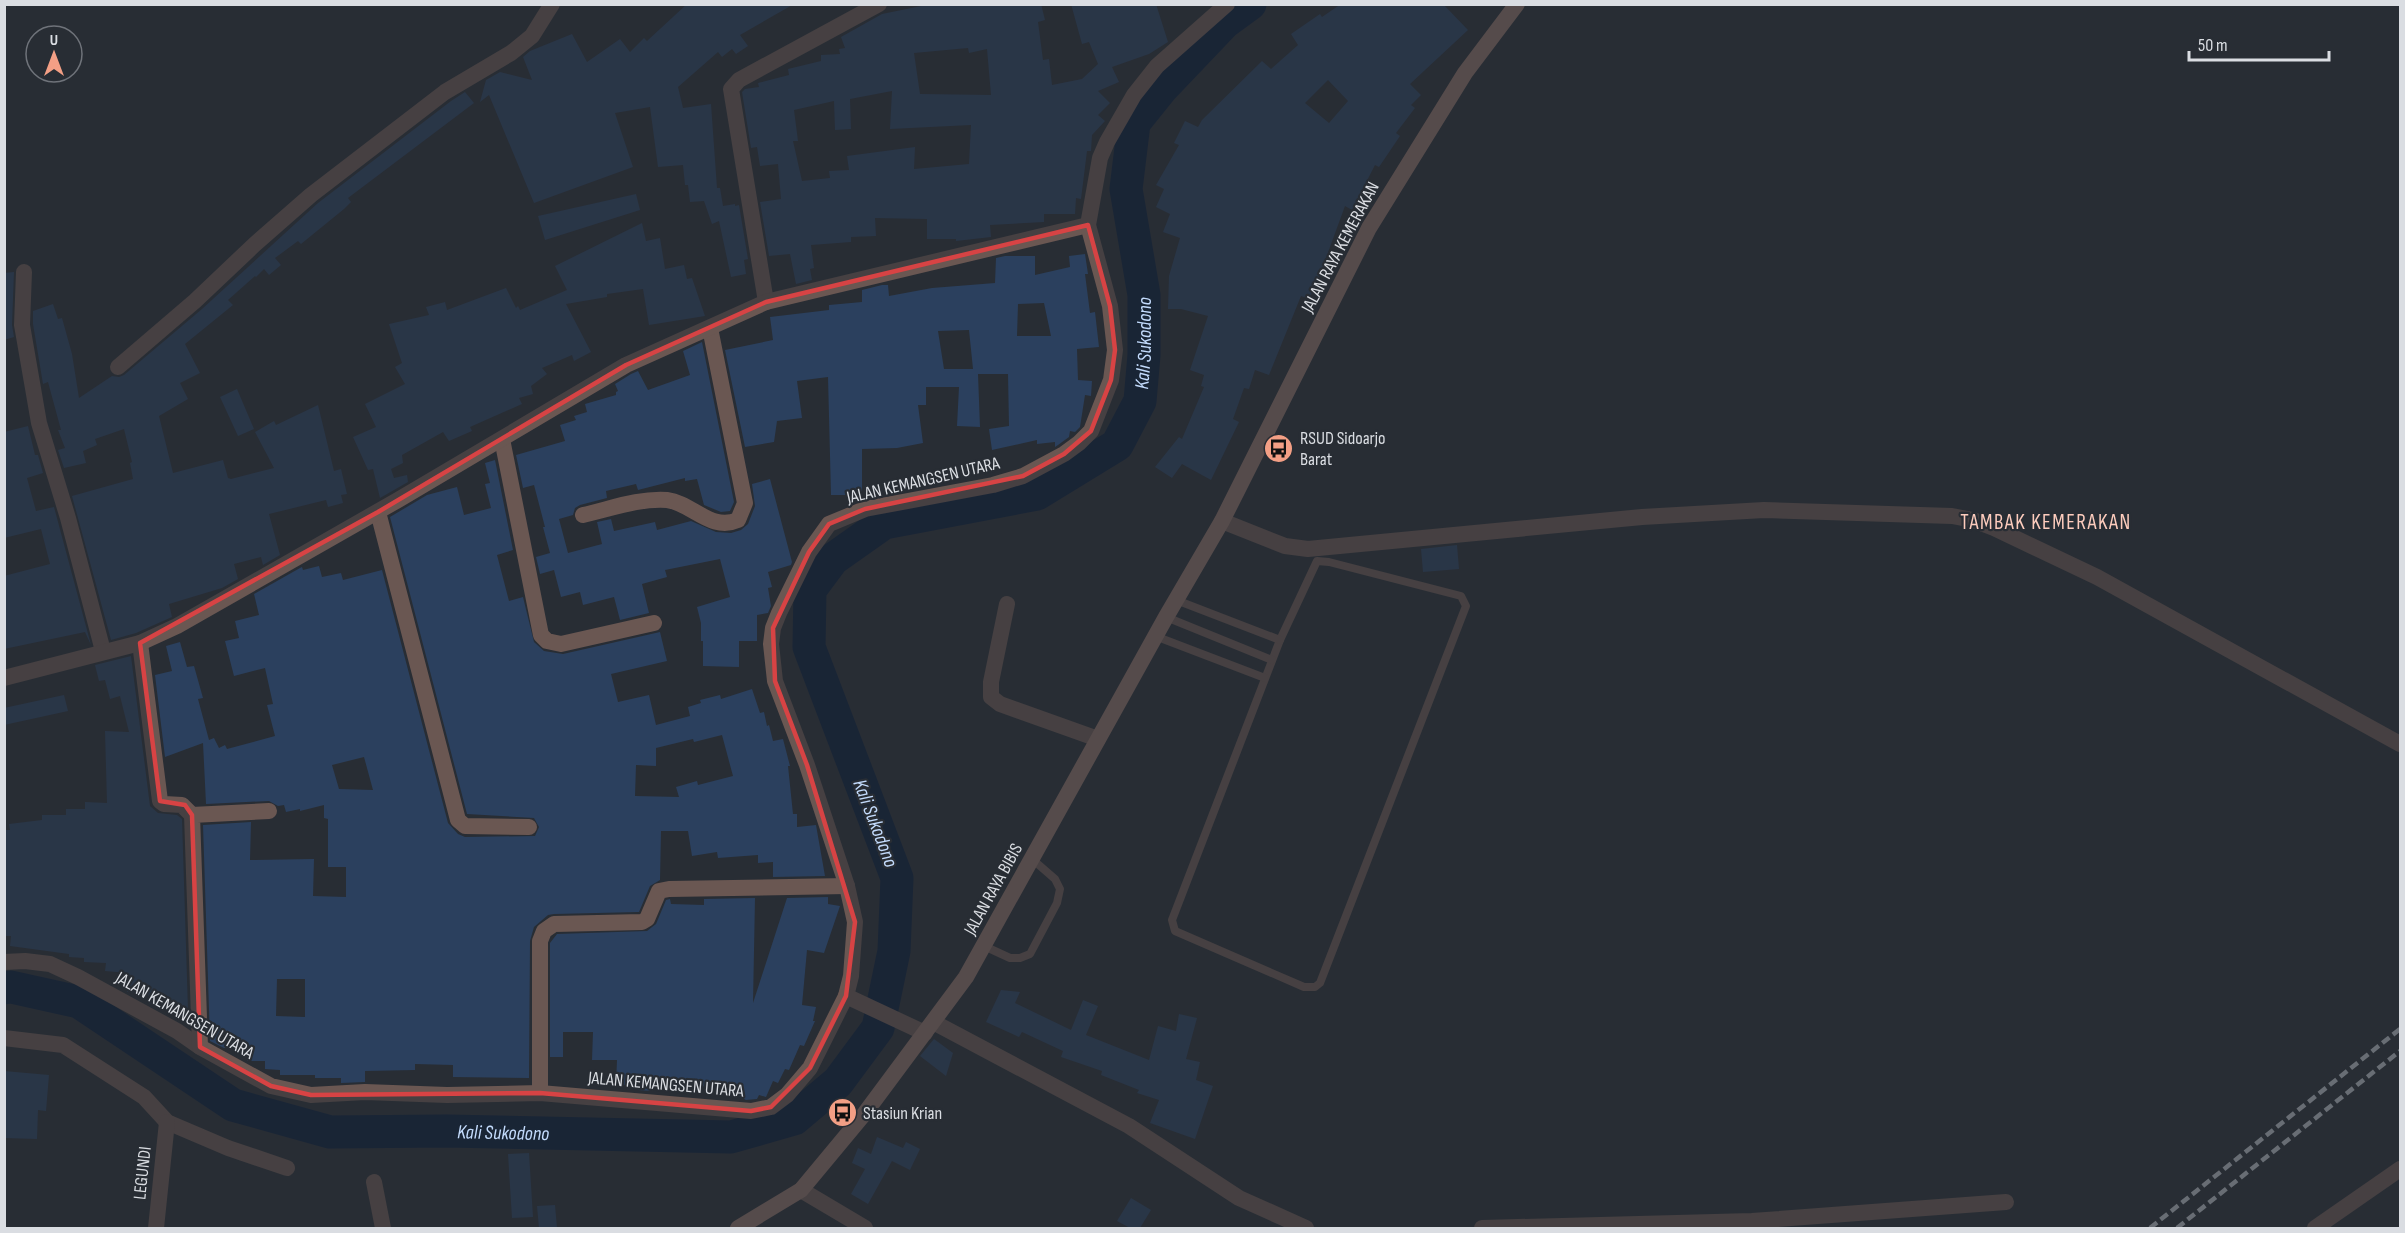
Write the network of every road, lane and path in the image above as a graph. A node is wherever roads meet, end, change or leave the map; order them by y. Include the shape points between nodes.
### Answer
1 (552, 4) edge
2 (1227, 4) edge
3 (1517, 4) edge
4 (876, 5) edge
5 (1088, 225) junction
6 (24, 272) dead end
7 (766, 302) junction
8 (710, 328) junction
9 (118, 367) dead end
10 (502, 439) junction
11 (378, 512) junction
12 (583, 515) dead end
13 (1222, 521) junction
14 (1176, 600) junction
15 (1007, 604) dead end
16 (1166, 617) junction
17 (654, 623) dead end
18 (1155, 636) junction
19 (1280, 640) junction
20 (140, 643) junction
21 (103, 651) junction
22 (1272, 660) junction
23 (4, 678) edge
24 (1266, 678) junction
25 (1098, 739) junction
26 (2400, 744) edge
27 (269, 811) dead end
28 (192, 815) junction
29 (530, 827) dead end
30 (1032, 859) junction
31 (847, 886) junction
32 (984, 946) junction
33 (4, 962) edge
34 (850, 998) junction
35 (929, 1027) junction
36 (4, 1038) edge
37 (200, 1047) junction
38 (540, 1093) junction
39 (167, 1122) junction
40 (287, 1168) dead end
41 (2400, 1169) edge
42 (374, 1182) dead end
43 (801, 1191) junction
44 (2006, 1202) dead end
45 (1715, 1225) edge
46 (1642, 1226) edge
47 (1566, 1227) edge
48 (156, 1228) edge
49 (383, 1228) edge
50 (738, 1228) edge
51 (865, 1228) edge
52 (1306, 1228) edge
53 (1482, 1228) edge
54 (1491, 1228) edge
55 (2315, 1228) edge

1 - 9 street via 532,36 445,92 311,195
2 - 5 street via 1157,66 1134,95 1100,158
3 - 13 main road, JALAN RAYA KEMERAKAN via 1465,73 1369,228
4 - 7 street via 739,80 731,89
5 - 7 street
5 - 31 street, JALAN KEMANGSEN UTARA via 1102,273 1115,350 1111,380 1090,431 1080,443 1023,476 865,509 830,524 809,552 773,628 775,681
6 - 21 street via 22,325 39,423
7 - 8 street
8 - 10 street via 626,365
8 - 12 street via 745,503 738,520 717,523 669,500 639,502
10 - 11 street
10 - 17 street via 541,635 547,641 561,644
11 - 20 street
11 - 29 street via 458,820 465,826
13 - 14 main road, JALAN RAYA BIBIS
13 - 26 street via 1285,546 1308,549 1642,517 1764,510 1952,516 1995,528 2097,577
14 - 16 main road, JALAN RAYA BIBIS
14 - 19 lane
15 - 25 street via 991,697 1000,704
16 - 18 main road, JALAN RAYA BIBIS
16 - 22 lane
18 - 24 lane
18 - 25 main road, JALAN RAYA BIBIS
19 - 22 lane
19 - 24 lane via 1317,561 1461,596 1466,606 1320,983 1315,987 1304,987 1175,931 1172,920
20 - 21 street
20 - 28 street via 160,801 182,805
21 - 23 street
22 - 24 lane
25 - 30 main road, JALAN RAYA BIBIS
27 - 28 street
28 - 37 street
30 - 32 main road, JALAN RAYA BIBIS
30 - 32 lane via 1055,879 1060,889 1057,903 1030,954 1010,958
31 - 34 street, JALAN KEMANGSEN UTARA via 855,922
31 - 38 street via 669,889 659,891 642,922 554,924 544,931 540,941
32 - 35 main road, JALAN RAYA BIBIS
33 - 37 street, JALAN KEMANGSEN UTARA via 50,964
34 - 35 street
34 - 38 street, JALAN KEMANGSEN UTARA via 810,1068 771,1107 751,1111
35 - 43 main road, JALAN RAYA BIBIS
35 - 52 street via 1129,1126 1239,1198
36 - 39 street via 63,1045 144,1097
37 - 38 street, JALAN KEMANGSEN UTARA via 271,1086 311,1095
39 - 40 street
39 - 48 street, LEGUNDI
41 - 55 street
42 - 49 street
43 - 50 main road, JALAN RAYA BIBIS
43 - 51 street
44 - 45 street
45 - 46 street
46 - 47 street
47 - 54 street
53 - 54 street

